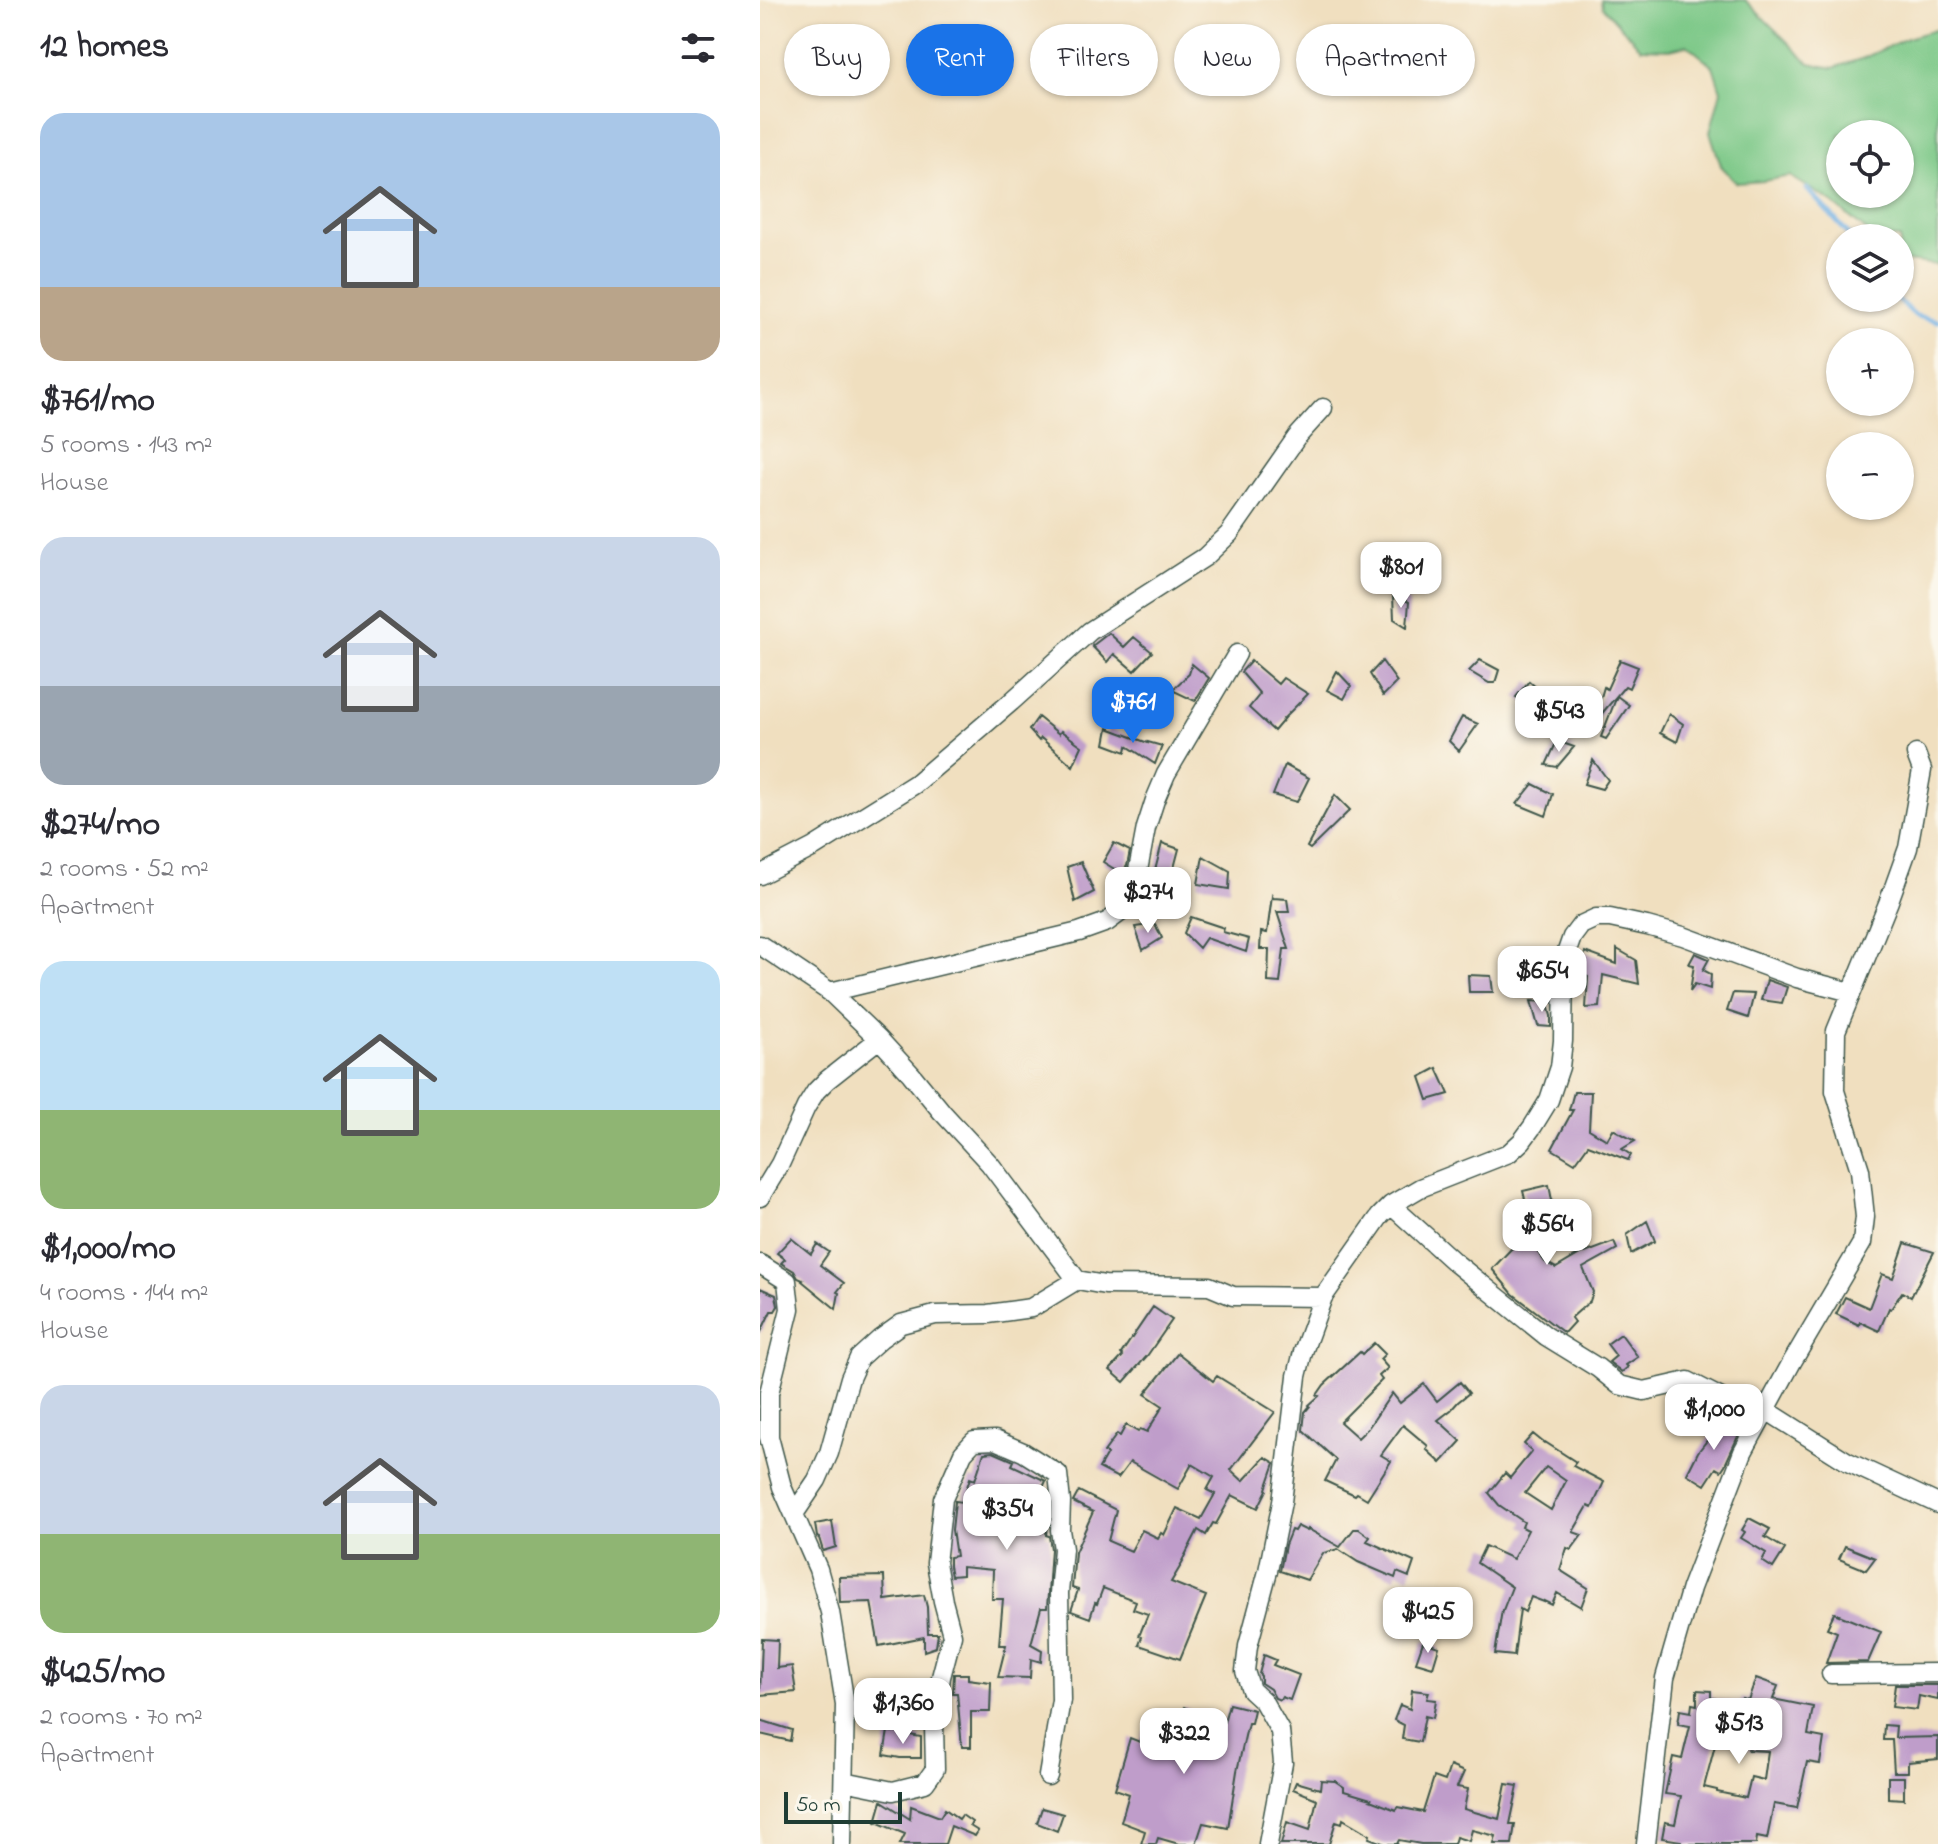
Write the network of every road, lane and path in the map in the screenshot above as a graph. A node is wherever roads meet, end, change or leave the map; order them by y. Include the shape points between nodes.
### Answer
1 (1323, 408) dead end
2 (1237, 654) dead end
3 (1916, 754) dead end
4 (760, 875) edge
5 (760, 945) edge
6 (830, 992) junction
7 (1851, 992) junction
8 (879, 1039) junction
9 (760, 1197) edge
10 (1391, 1205) junction
11 (760, 1264) edge
12 (1077, 1280) junction
13 (1323, 1297) junction
14 (1766, 1410) junction
15 (1938, 1504) edge
16 (794, 1514) junction
17 (1938, 1673) edge
18 (1831, 1674) dead end
19 (1048, 1776) dead end
20 (844, 1781) junction
21 (842, 1844) edge
22 (1268, 1844) edge
23 (1646, 1844) edge

1 - 4 street via 1229,534 1205,557 1090,631 915,784
2 - 6 street via 1160,787 1126,908 1079,932
3 - 7 street via 1922,770 1908,848
5 - 6 street
6 - 8 street
7 - 10 street via 1683,936 1596,918 1581,925 1564,960 1560,1067 1533,1126 1509,1153
7 - 14 street via 1836,1031 1835,1091 1860,1170 1862,1243
8 - 9 street via 816,1091
8 - 12 street via 990,1164
10 - 13 street
10 - 14 street via 1546,1336 1619,1385 1644,1391 1688,1381 1727,1401
11 - 16 street via 787,1281 789,1290 790,1309 769,1393 769,1437
12 - 13 street via 1209,1286 1233,1296
12 - 16 street via 1031,1308 935,1315 901,1324 880,1339 859,1358 829,1453
13 - 22 street via 1297,1376 1282,1502 1245,1671 1251,1690 1280,1731 1283,1763
14 - 15 street via 1848,1462
14 - 23 street via 1743,1452 1691,1588 1665,1678
16 - 20 street via 830,1612 845,1704
17 - 18 street
19 - 20 street via 1061,1700 1063,1549 1058,1474 995,1440 974,1441 963,1453 943,1499 936,1563 952,1635 934,1726 935,1769 925,1783 893,1791
20 - 21 street

